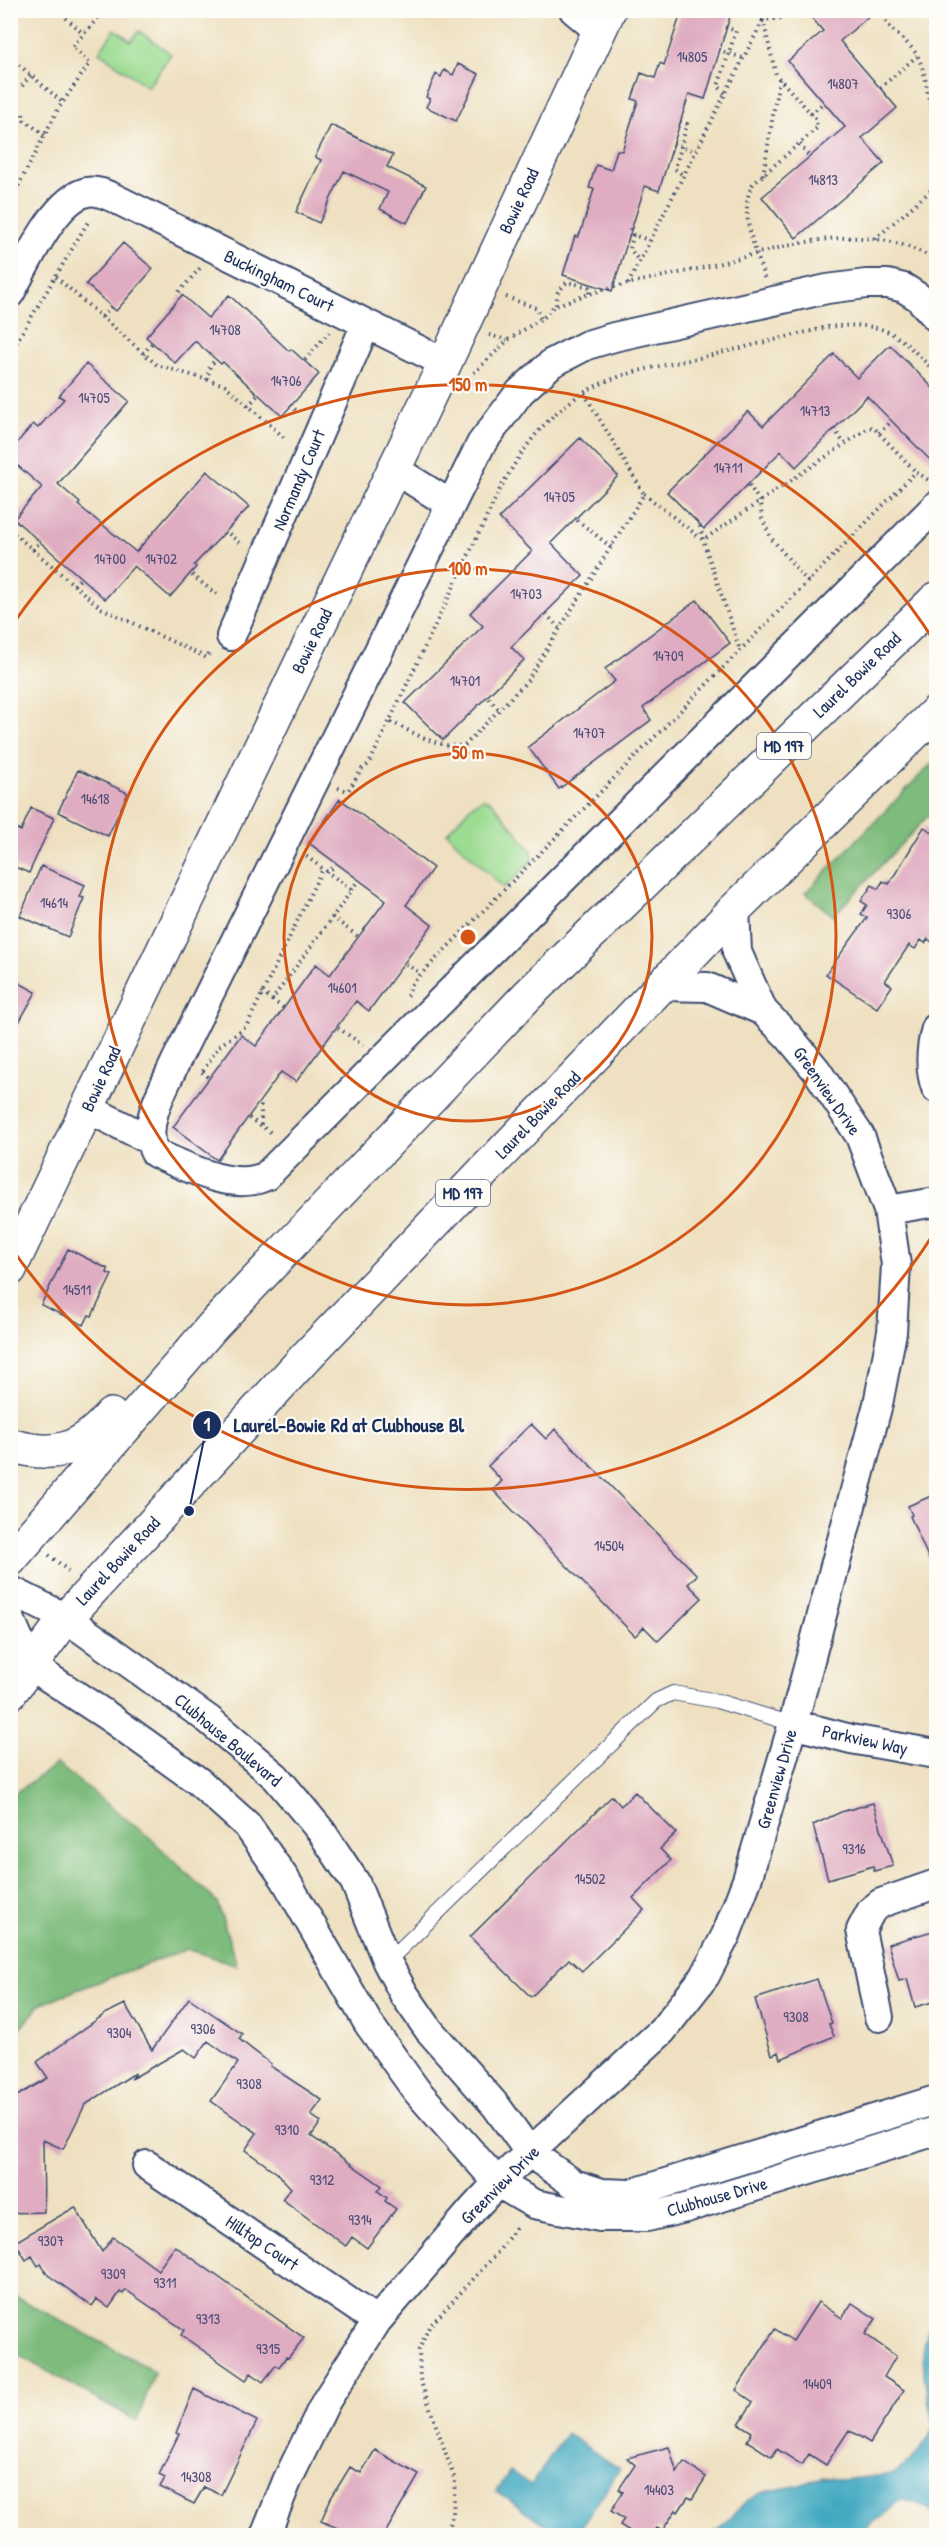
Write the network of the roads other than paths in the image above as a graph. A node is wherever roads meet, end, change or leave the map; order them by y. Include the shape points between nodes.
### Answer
1 (573, 10) edge
2 (604, 21) edge
3 (10, 292) edge
4 (936, 317) edge
5 (366, 324) junction
6 (458, 369) junction
7 (394, 469) junction
8 (450, 504) junction
9 (936, 506) edge
10 (936, 599) edge
11 (221, 642) road end
12 (936, 712) edge
13 (735, 909) junction
14 (661, 986) junction
15 (762, 1011) junction
16 (936, 1028) edge
17 (936, 1088) edge
18 (87, 1108) junction
19 (150, 1140) junction
20 (936, 1202) edge
21 (888, 1210) junction
22 (10, 1269) edge
23 (213, 1326) junction
24 (10, 1445) edge
25 (10, 1560) edge
26 (10, 1590) edge
27 (66, 1618) junction
28 (10, 1619) edge
29 (31, 1666) junction
30 (10, 1693) edge
31 (793, 1724) junction
32 (936, 1754) edge
33 (936, 1884) edge
34 (387, 1962) junction
35 (879, 2017) dead end
36 (936, 2100) edge
37 (936, 2131) edge
38 (530, 2153) junction
39 (147, 2164) dead end
40 (498, 2183) junction
41 (377, 2321) junction
42 (265, 2535) edge

1 - 2 street
2 - 6 main road, Bowie Road via 480,285
3 - 5 street, Buckingham Court via 66,204 95,191 103,205
4 - 8 street via 904,288 888,284 827,288 587,345 552,363 520,392 493,424
5 - 6 street, Buckingham Court
5 - 11 street, Normandy Court
6 - 7 main road, Bowie Road
7 - 8 street
7 - 18 main road, Bowie Road
8 - 19 street via 176,1061 154,1114
9 - 19 street via 266,1176 249,1182 228,1181 155,1153
10 - 23 main road, Laurel Bowie Road / MD 197 via 527,996
12 - 13 main road, Laurel Bowie Road / MD 197
13 - 14 main road, Laurel Bowie Road / MD 197
13 - 15 street, Greenview Drive via 737,952
14 - 15 street via 707,987
14 - 27 main road, Laurel Bowie Road / MD 197 via 304,1359
15 - 21 street, Greenview Drive via 789,1037 842,1107 860,1136
16 - 17 street via 931,1058
18 - 19 street
18 - 22 main road, Bowie Road
20 - 21 street
21 - 31 street, Greenview Drive via 896,1265 887,1366
23 - 24 main road via 192,1329 176,1342 103,1424 79,1445 43,1452
23 - 25 main road, Laurel Bowie Road / MD 197
26 - 27 street, Clubhouse Boulevard
27 - 29 main road, Laurel Bowie Road / MD 197
27 - 34 street, Clubhouse Boulevard via 209,1720 276,1777 321,1831 354,1882
28 - 29 street
29 - 30 main road, Laurel Bowie Road / MD 197
29 - 40 street via 198,1781 247,1825 285,1879 368,2023 416,2090
31 - 32 street, Parkview Way
31 - 34 lane via 717,1701 673,1693 656,1701
31 - 38 street, Greenview Drive via 747,1880 705,1976 662,2031
33 - 35 street via 881,1903 871,1911 861,1930
34 - 38 street, Clubhouse Boulevard via 429,2030 496,2106
36 - 38 street, Clubhouse Drive via 630,2194 602,2193 574,2184
37 - 40 street, Clubhouse Drive via 647,2217 600,2217 534,2204
38 - 40 street, Greenview Drive
39 - 41 street, Hilltop Court
40 - 41 street, Greenview Drive
41 - 42 street, Greenview Drive via 326,2401

